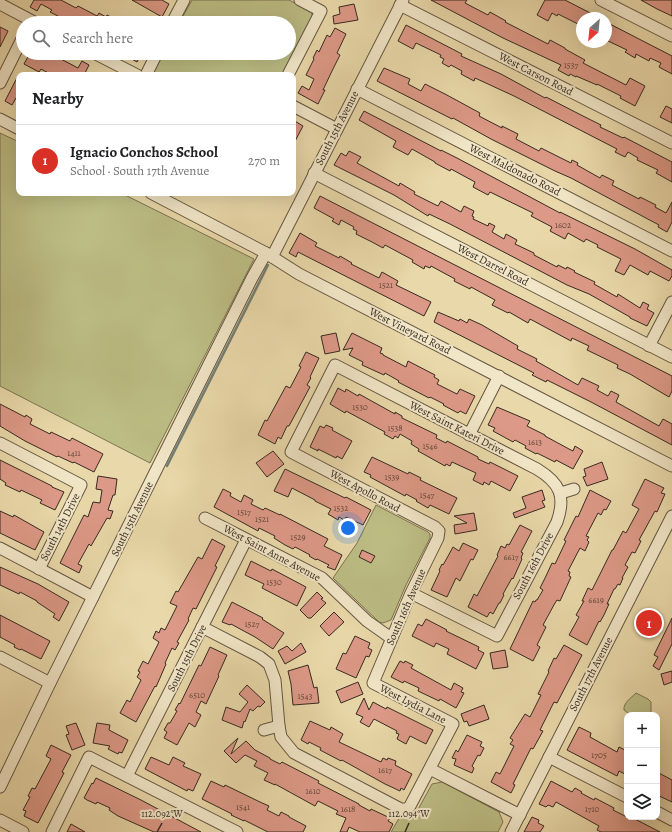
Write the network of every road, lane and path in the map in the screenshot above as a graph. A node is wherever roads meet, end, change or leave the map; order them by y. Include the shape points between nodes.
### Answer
1 (184, 0) edge
2 (300, 0) edge
3 (601, 0) edge
4 (401, 2) edge
5 (0, 4) edge
6 (22, 16) edge
7 (176, 16) edge
8 (672, 36) edge
9 (16, 51) edge
10 (296, 59) edge
11 (108, 60) edge
12 (154, 60) edge
13 (296, 60) edge
14 (131, 72) edge
15 (148, 72) edge
16 (290, 72) edge
17 (0, 83) edge
18 (357, 89) junction
19 (296, 108) edge
20 (0, 120) edge
21 (16, 128) edge
22 (337, 129) junction
23 (672, 142) edge
24 (314, 173) junction
25 (157, 196) edge
26 (672, 251) edge
27 (269, 255) junction
28 (672, 302) edge
29 (649, 346) junction
30 (672, 357) edge
31 (499, 376) junction
32 (469, 435) junction
33 (0, 443) edge
34 (291, 452) joint
35 (672, 466) edge
36 (574, 489) dead end
37 (561, 494) junction
38 (672, 516) edge
39 (205, 518) dead end
40 (439, 531) joint
41 (246, 540) junction
42 (0, 548) edge
43 (39, 569) junction
44 (411, 593) junction
45 (93, 597) junction
46 (202, 627) junction
47 (391, 638) junction
48 (0, 657) edge
49 (50, 683) junction
50 (373, 683) joint
51 (279, 726) junction
52 (264, 730) dead end
53 (549, 757) junction
54 (430, 769) junction
55 (127, 776) junction
56 (0, 787) edge
57 (624, 795) edge
58 (660, 814) edge
59 (520, 815) junction
60 (0, 820) edge
61 (672, 820) edge
62 (23, 832) edge
63 (52, 832) edge
64 (237, 832) edge
65 (511, 832) edge

1 - 7 street
2 - 10 street via 320,11
3 - 8 street
4 - 18 street, South 15th Avenue
4 - 23 street, West Carson Road
5 - 6 street
9 - 17 street
11 - 14 street
12 - 15 street
13 - 16 street
18 - 22 street, South 15th Avenue
18 - 26 street, West Maldonado Road
19 - 22 street
20 - 21 street
22 - 24 street, South 15th Avenue
24 - 27 street, South 15th Avenue
24 - 29 street, West Darrel Road
25 - 27 street, West Vineyard Road
27 - 31 street, West Vineyard Road via 299,274
27 - 45 street, South 15th Avenue via 252,278
28 - 29 street
29 - 30 street, West Darrel Road
31 - 32 street
31 - 35 street, West Vineyard Road
32 - 34 street, West Saint Kateri Drive via 335,365
32 - 37 street, West Saint Kateri Drive via 548,476 555,482
33 - 43 street, South 14th Drive via 81,485
34 - 40 street, West Apollo Road
36 - 37 street
37 - 44 street, South 16th Drive via 562,504 557,522 496,636
38 - 53 street, South 17th Avenue
39 - 41 street, West Saint Anne Avenue
40 - 44 street, South 16th Avenue
41 - 46 street, South 15th Drive
41 - 47 street, West Saint Anne Avenue via 322,578 361,616
42 - 43 street
43 - 45 street
44 - 47 street, South 16th Avenue
45 - 49 street, South 15th Avenue
46 - 51 street via 269,664 275,680
46 - 55 street, South 15th Drive
47 - 50 street, South 16th Avenue
48 - 49 street
49 - 56 street, South 15th Avenue
50 - 54 street, West Lydia Lane via 453,724
51 - 52 street
51 - 54 street via 281,737 294,753 401,809 407,809 412,804
53 - 57 street
53 - 59 street, South 17th Avenue
54 - 59 street
55 - 63 street via 89,757
55 - 64 street
58 - 61 street
59 - 65 street, South 17th Avenue
60 - 62 street

